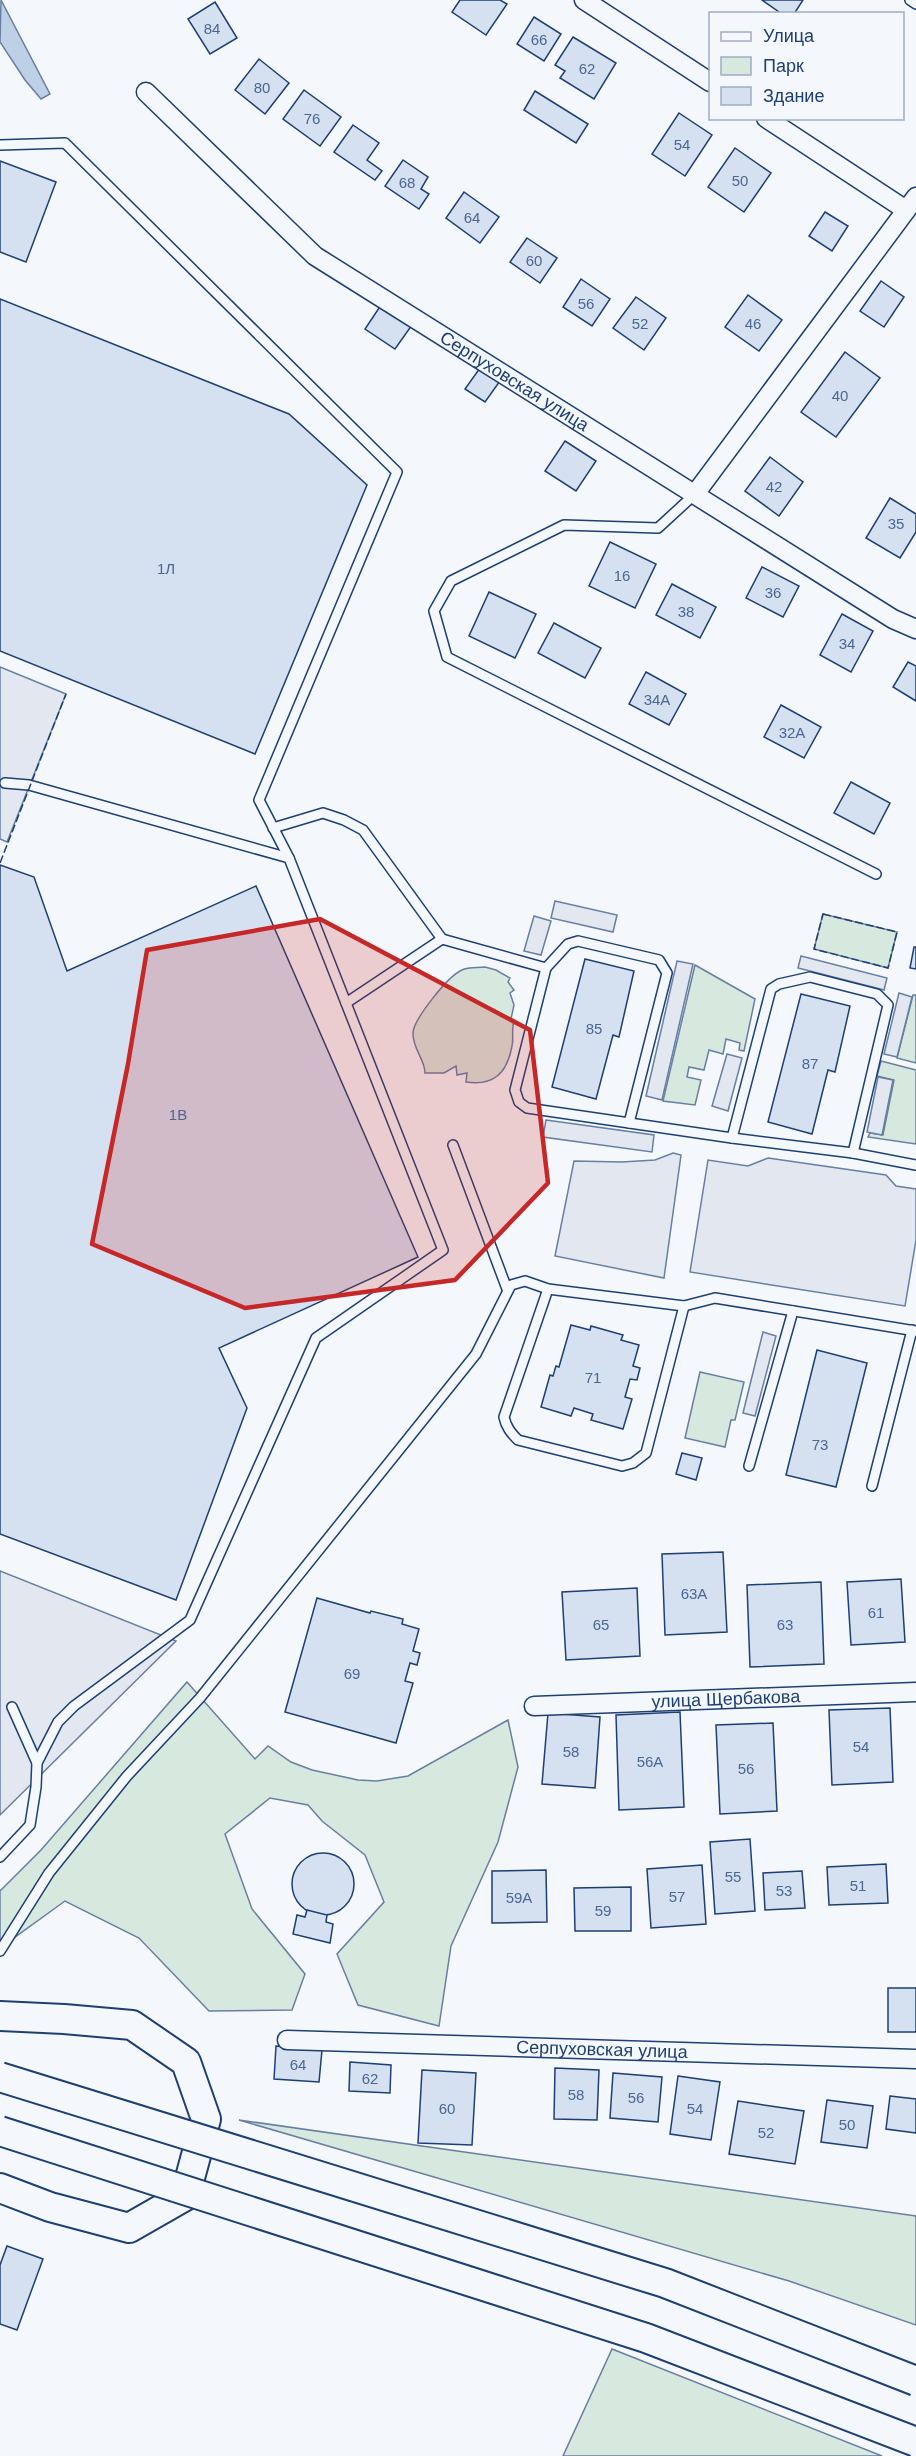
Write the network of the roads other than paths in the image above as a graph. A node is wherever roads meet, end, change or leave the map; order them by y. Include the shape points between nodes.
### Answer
1 (584, 0) edge
2 (910, 0) edge
3 (916, 4) edge
4 (709, 81) edge
5 (146, 92) dead end
6 (769, 120) edge
7 (0, 145) edge
8 (911, 204) edge
9 (695, 494) junction
10 (916, 629) edge
11 (5, 783) dead end
12 (273, 828) junction
13 (289, 858) junction
14 (876, 874) dead end
15 (442, 939) junction
16 (546, 968) junction
17 (346, 1003) junction
18 (629, 1123) junction
19 (732, 1138) junction
20 (453, 1145) dead end
21 (853, 1153) junction
22 (916, 1165) edge
23 (507, 1289) junction
24 (548, 1289) junction
25 (684, 1306) junction
26 (794, 1311) junction
27 (914, 1331) edge
28 (748, 1466) dead end
29 (872, 1486) dead end
30 (916, 1692) edge
31 (534, 1706) dead end
32 (12, 1707) dead end
33 (37, 1762) junction
34 (0, 1857) edge
35 (0, 1952) edge
36 (0, 2016) edge
37 (287, 2040) dead end
38 (916, 2059) edge
39 (0, 2077) edge
40 (0, 2131) edge
41 (0, 2188) edge
42 (916, 2381) edge
43 (916, 2442) edge

1 - 4 street
2 - 3 lane
5 - 9 street, Серпуховская улица via 315,256
6 - 8 street
7 - 12 lane via 66,143 397,472 259,800
8 - 9 street
9 - 10 street, Серпуховская улица via 893,619
9 - 14 lane via 657,528 564,525 451,581 434,611 447,657
11 - 13 lane via 29,785
12 - 13 lane
12 - 15 lane via 323,813 363,830
13 - 17 lane
15 - 16 lane
15 - 17 lane
16 - 18 lane via 515,1090 519,1102 527,1108
16 - 18 lane via 568,944 578,941 659,960 665,968 667,973
17 - 33 lane via 443,1250 316,1338 190,1620 66,1714
18 - 19 lane
19 - 21 lane
19 - 21 lane via 771,989 810,977 877,994 888,1005
20 - 23 lane
21 - 22 lane
23 - 24 lane via 525,1281
23 - 35 lane via 476,1354 200,1698 127,1776 49,1874
24 - 25 lane
24 - 25 lane via 505,1423 518,1440 622,1466 646,1453
25 - 26 lane via 715,1298
26 - 27 lane
26 - 28 lane
27 - 29 lane
30 - 31 street, улица Щербакова
32 - 33 lane
33 - 34 lane via 30,1825
36 - 41 main road via 132,2025 186,2062 206,2119 184,2196 129,2228 50,2207
37 - 38 street, Серпуховская улица
39 - 42 main road, bridge via 665,2283
40 - 43 main road, bridge via 646,2338

